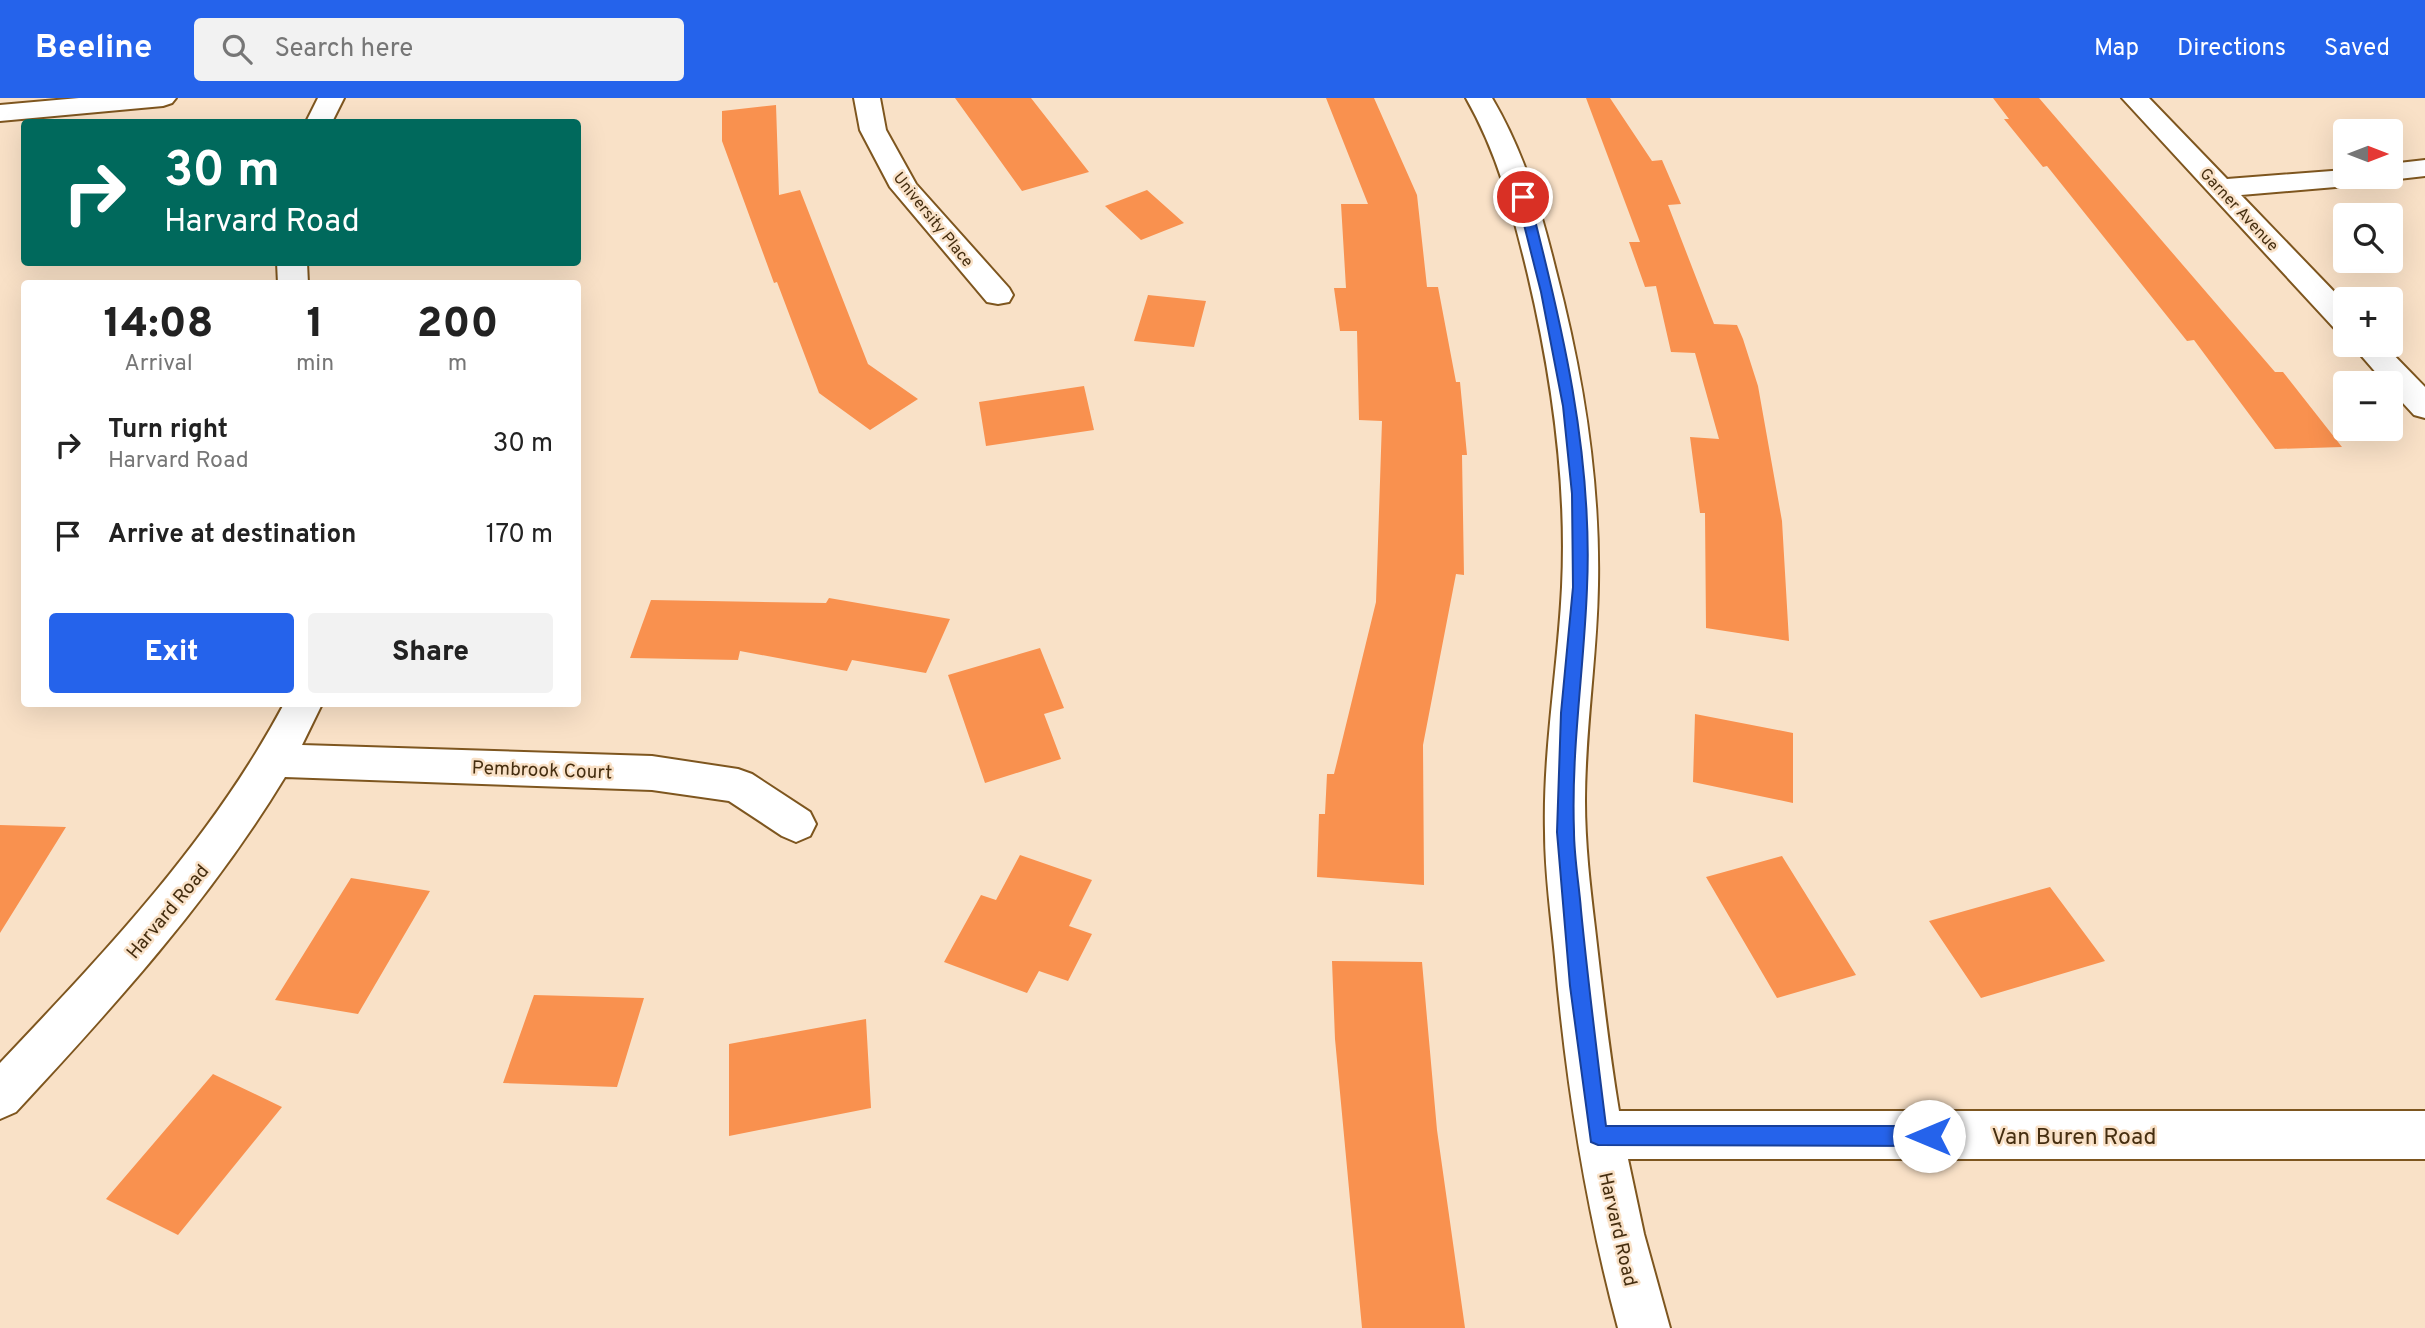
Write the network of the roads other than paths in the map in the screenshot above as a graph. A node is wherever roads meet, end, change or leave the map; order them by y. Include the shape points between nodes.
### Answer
1 (163, 98) edge
2 (331, 98) edge
3 (867, 98) edge
4 (1479, 98) edge
5 (2135, 98) edge
6 (0, 113) edge
7 (320, 119) edge
8 (2425, 168) edge
9 (2403, 171) edge
10 (2333, 179) edge
11 (2220, 188) junction
12 (998, 295) dead end
13 (2333, 308) edge
14 (2378, 357) edge
15 (2425, 407) edge
16 (302, 707) edge
17 (275, 760) junction
18 (796, 824) dead end
19 (0, 1096) edge
20 (2425, 1135) edge
21 (1598, 1136) junction
22 (1644, 1328) edge

1 - 6 street
2 - 7 street
3 - 12 street, University Place via 873,130 904,187
4 - 21 street, Harvard Road via 1517,173 1570,406 1579,494 1580,587 1565,832
5 - 11 street, Garner Avenue
8 - 9 street
10 - 11 street
11 - 13 street, Garner Avenue
14 - 15 street
16 - 17 street, Harvard Road
17 - 18 street, Pembrook Court via 696,778 738,786
17 - 19 street, Harvard Road via 211,858 176,901
20 - 21 street, Van Buren Road
21 - 22 street, Harvard Road

